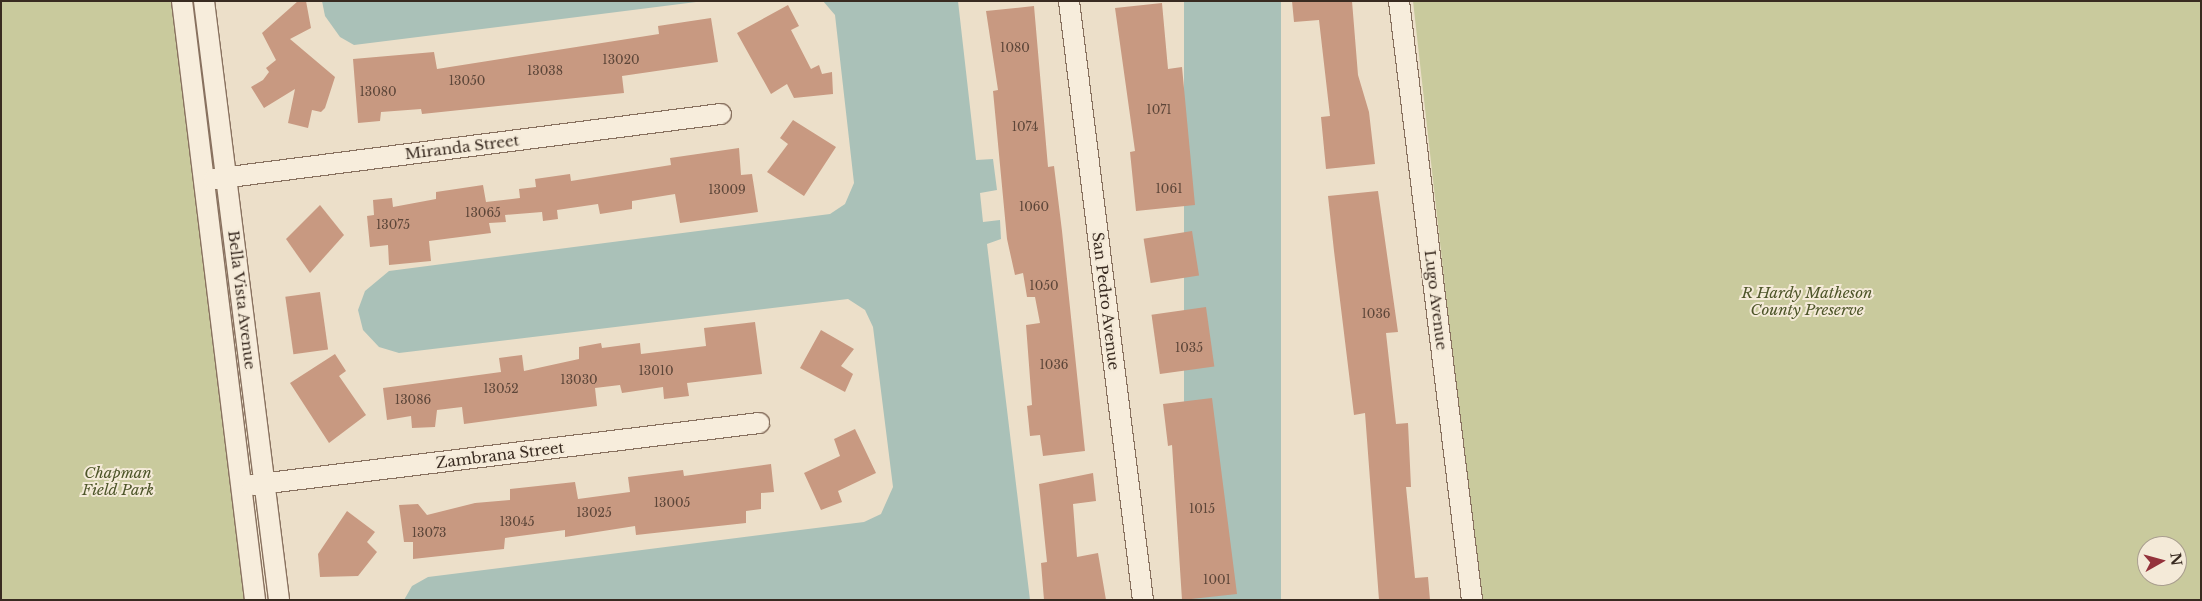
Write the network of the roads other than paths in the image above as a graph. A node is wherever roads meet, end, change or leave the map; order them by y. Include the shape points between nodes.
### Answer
1 (182, 1) edge
2 (204, 1) edge
3 (1069, 1) edge
4 (1399, 1) edge
5 (721, 114) dead end
6 (226, 177) junction
7 (204, 180) junction
8 (759, 423) dead end
9 (265, 484) junction
10 (241, 486) junction
11 (255, 600) edge
12 (279, 600) edge
13 (1143, 600) edge
14 (1472, 600) edge

1 - 7 street, Bella Vista Avenue
2 - 6 street, Bella Vista Avenue
3 - 13 street, San Pedro Avenue
4 - 14 street, Lugo Avenue
5 - 6 street, Miranda Street
6 - 7 street, Miranda Street
6 - 9 street, Bella Vista Avenue
7 - 10 street, Bella Vista Avenue
8 - 9 street, Zambrana Street
9 - 10 street, Zambrana Street
9 - 12 street, Bella Vista Avenue
10 - 11 street, Bella Vista Avenue

